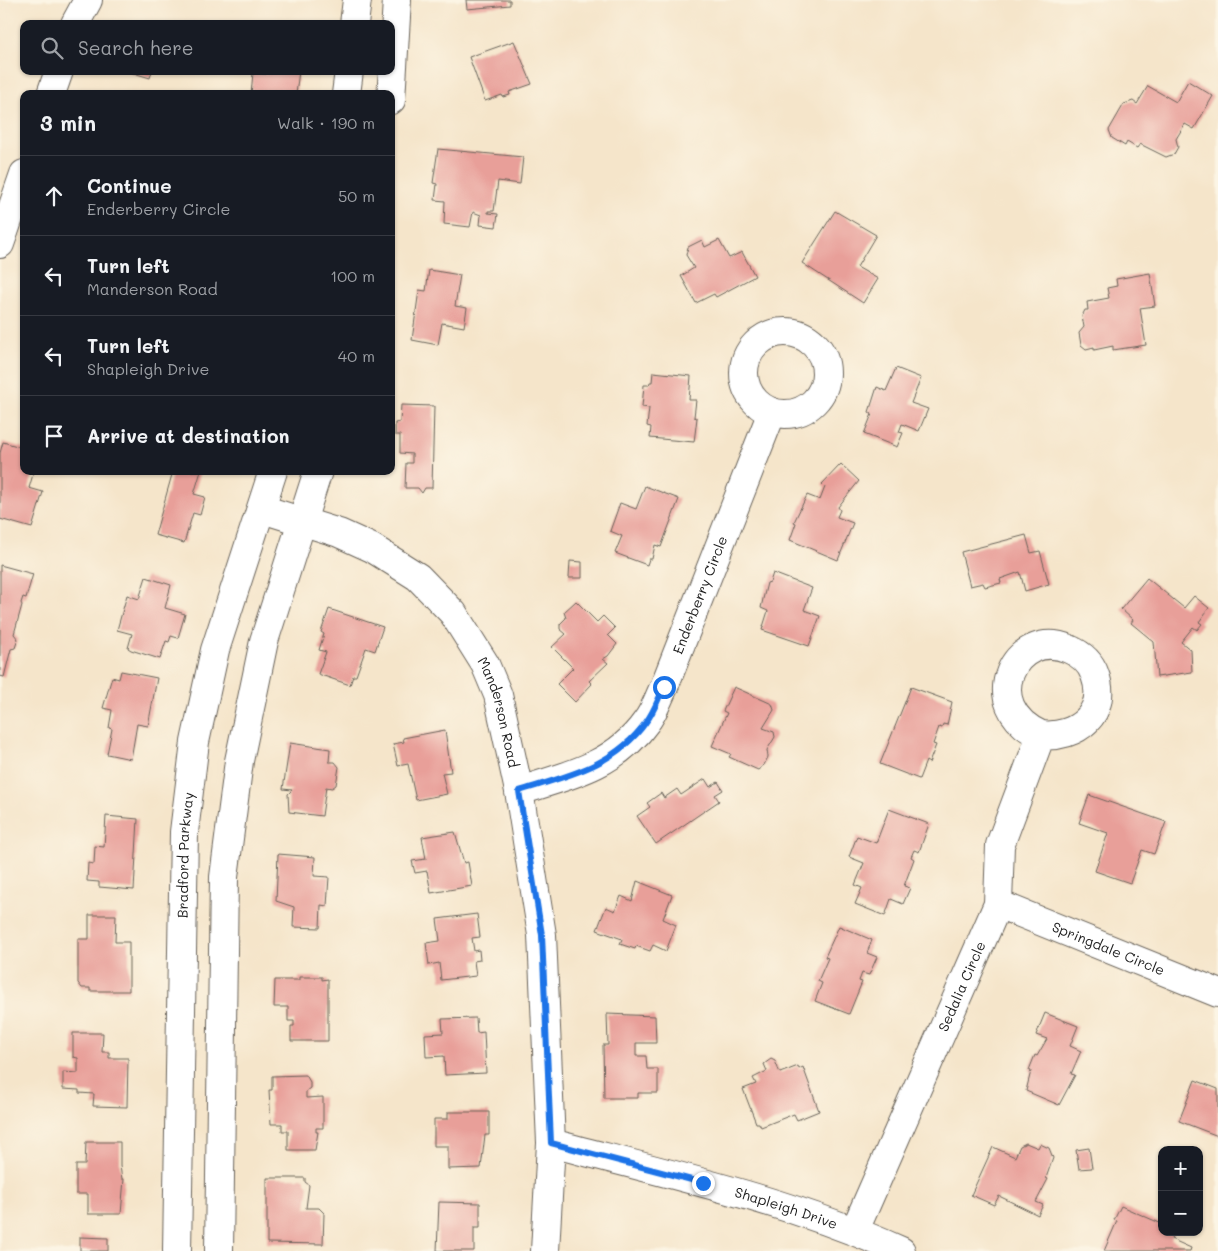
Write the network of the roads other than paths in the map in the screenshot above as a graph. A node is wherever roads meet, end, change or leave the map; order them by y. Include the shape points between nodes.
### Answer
1 (88, 0) edge
2 (357, 0) edge
3 (397, 0) edge
4 (77, 20) edge
5 (354, 20) edge
6 (395, 33) edge
7 (58, 75) edge
8 (348, 75) edge
9 (392, 75) edge
10 (52, 90) edge
11 (347, 90) edge
12 (392, 90) edge
13 (20, 186) edge
14 (0, 244) edge
15 (772, 412) dead end
16 (272, 475) edge
17 (317, 475) edge
18 (262, 509) junction
19 (302, 521) junction
20 (1041, 735) dead end
21 (519, 791) junction
22 (998, 904) junction
23 (1218, 994) edge
24 (551, 1143) junction
25 (855, 1230) junction
26 (177, 1251) edge
27 (218, 1251) edge
28 (545, 1251) edge
29 (901, 1251) edge

1 - 4 street
2 - 5 street
3 - 6 street
7 - 10 street
8 - 11 street
9 - 12 street
13 - 14 street
15 - 21 street, Enderberry Circle via 664,687 646,722 617,753 584,770
16 - 18 street, Bradford Parkway
17 - 19 street
18 - 19 street, Manderson Road
18 - 26 street, Bradford Parkway via 215,650 195,742 184,832
19 - 21 street, Manderson Road via 339,533 380,553 418,577 453,613 485,664 498,695
19 - 27 street via 264,641 239,761 224,877
20 - 22 street, Sedalia Circle via 1000,845
21 - 24 street, Manderson Road via 542,935
22 - 23 street, Springdale Circle
22 - 25 street, Sedalia Circle
24 - 25 street, Shapleigh Drive via 703,1183
24 - 28 street, Manderson Road
25 - 29 street, Shapleigh Drive

